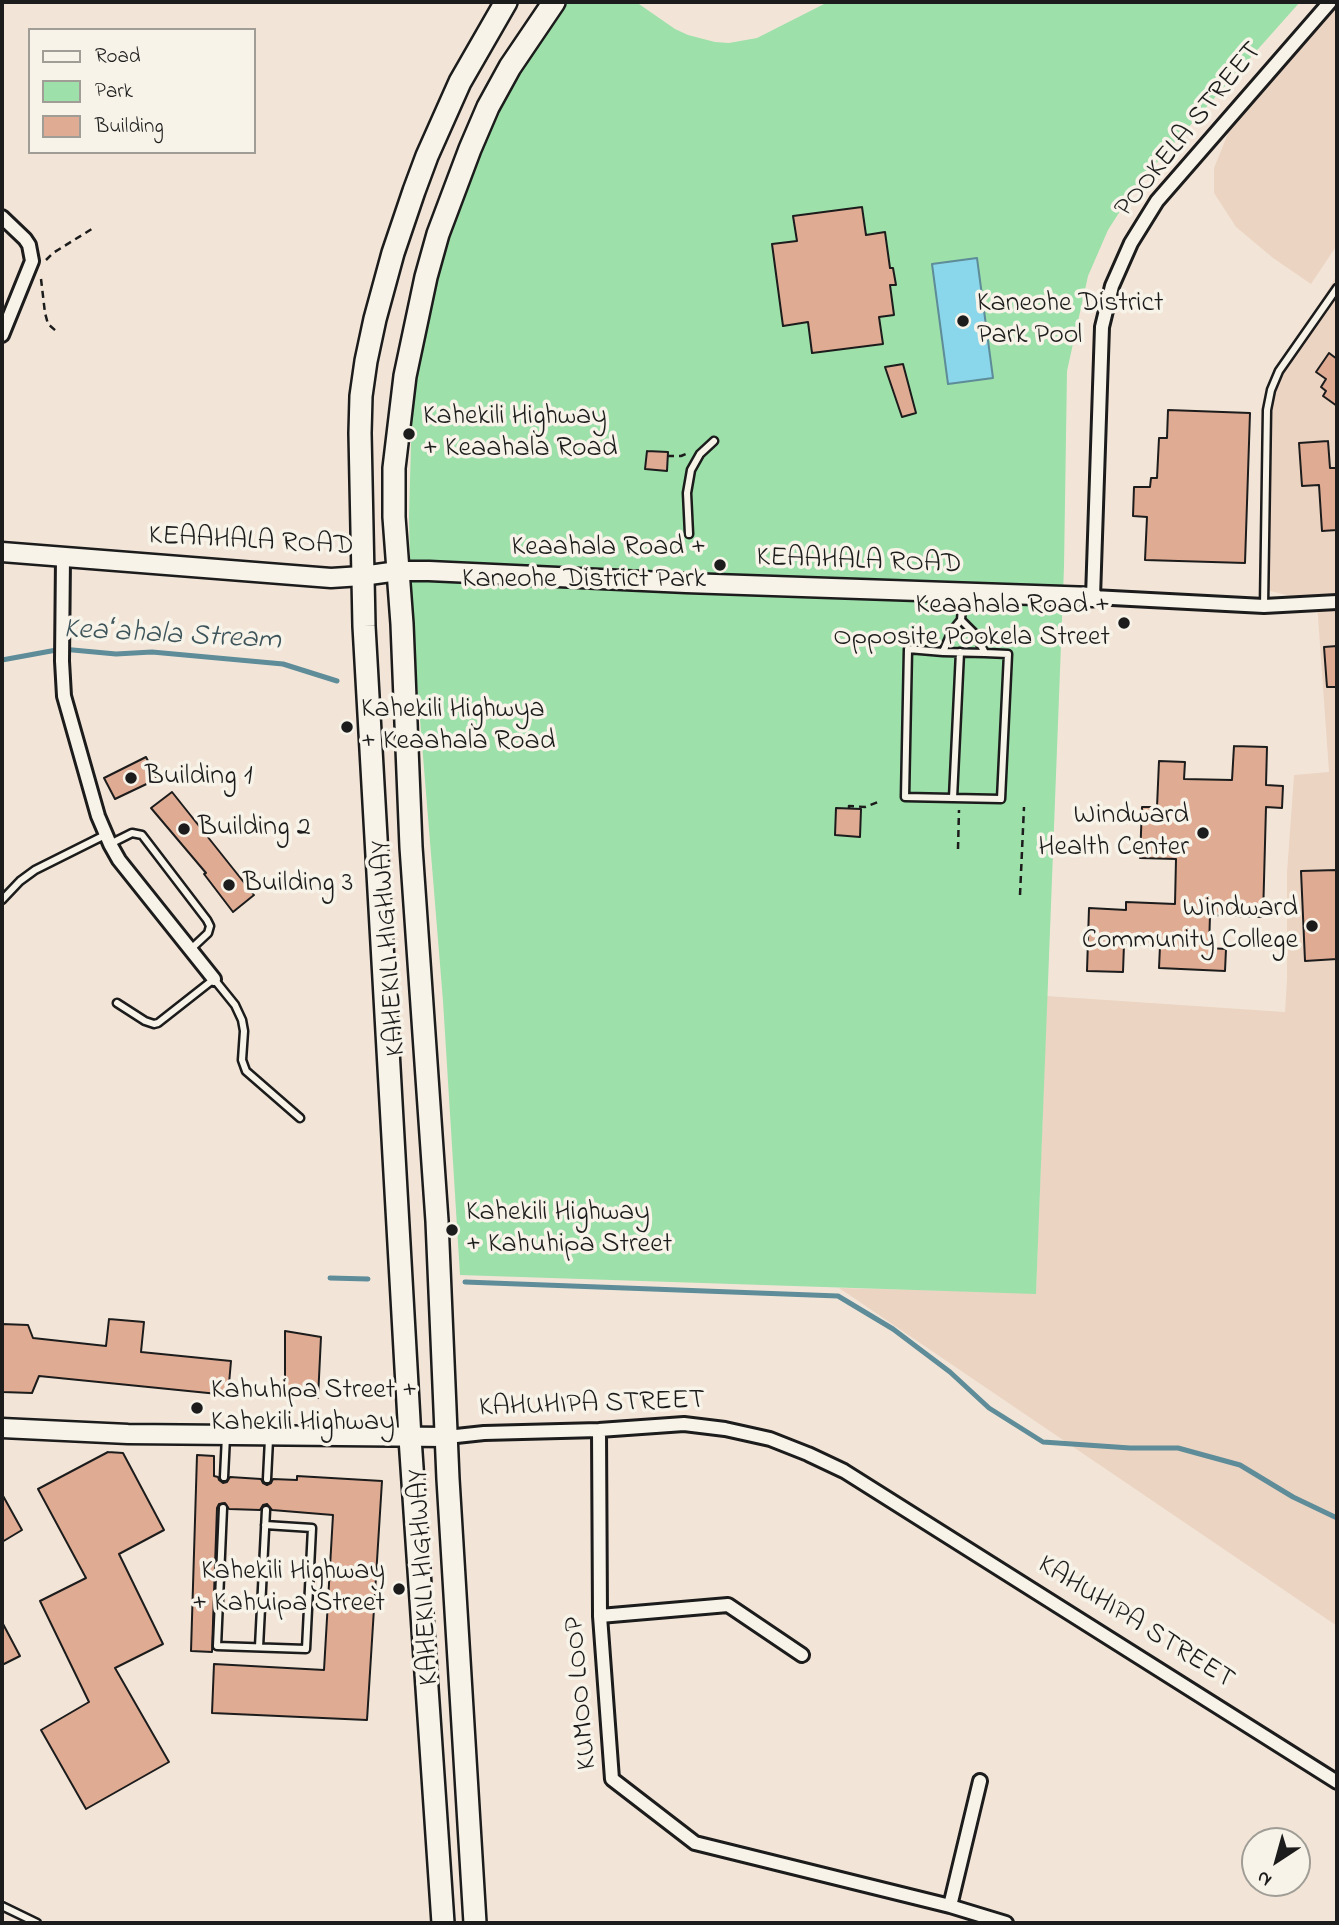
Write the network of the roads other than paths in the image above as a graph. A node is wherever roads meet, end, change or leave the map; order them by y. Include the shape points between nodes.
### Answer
1 (506, 2) edge
2 (554, 2) edge
3 (1330, 2) edge
4 (2, 217) edge
5 (1337, 288) edge
6 (2, 335) edge
7 (714, 441) dead end
8 (689, 534) dead end
9 (2, 552) edge
10 (64, 558) junction
11 (398, 571) junction
12 (362, 576) junction
13 (963, 593) junction
14 (1093, 597) junction
15 (1337, 602) edge
16 (1264, 606) junction
17 (961, 620) junction
18 (943, 652) junction
19 (960, 652) junction
20 (985, 653) junction
21 (953, 798) junction
22 (107, 839) junction
23 (2, 900) edge
24 (191, 949) junction
25 (214, 979) junction
26 (117, 1003) dead end
27 (300, 1118) dead end
28 (2, 1428) edge
29 (599, 1430) junction
30 (226, 1434) junction
31 (269, 1435) junction
32 (447, 1437) junction
33 (410, 1438) junction
34 (224, 1477) dead end
35 (267, 1479) dead end
36 (223, 1508) dead end
37 (266, 1510) dead end
38 (265, 1525) junction
39 (600, 1616) junction
40 (259, 1647) junction
41 (802, 1655) dead end
42 (980, 1782) dead end
43 (1337, 1782) edge
44 (2, 1906) edge
45 (950, 1906) junction
46 (37, 1923) edge
47 (443, 1923) edge
48 (475, 1923) edge
49 (1006, 1923) edge

1 - 12 main road, KAHEKILI HIGHWAY via 460,82 427,156 375,319 359,433
2 - 11 main road, KAHEKILI HIGHWAY via 488,107 453,190 426,277 398,423 394,517
3 - 14 street, POOKELA STREET via 1157,201 1112,286 1101,327
4 - 6 street via 25,239 35,262
5 - 16 lane via 1279,371 1271,390
7 - 8 lane via 691,470
9 - 10 street, KEAAHALA ROAD
10 - 12 street, KEAAHALA ROAD via 331,578
10 - 22 street via 66,708
11 - 12 street, KEAAHALA ROAD
11 - 13 street, KEAAHALA ROAD
11 - 32 main road, KAHEKILI HIGHWAY
12 - 33 main road, KAHEKILI HIGHWAY
13 - 14 street, KEAAHALA ROAD
13 - 17 lane
14 - 16 street, KEAAHALA ROAD
15 - 16 street, KEAAHALA ROAD
17 - 18 lane
17 - 20 lane
18 - 19 lane
18 - 21 lane via 908,649 905,797
19 - 20 lane
19 - 21 lane
20 - 21 lane via 1008,654 1001,799
22 - 23 lane via 35,870
22 - 24 street
22 - 24 lane via 142,835 207,920 208,933
24 - 25 street
25 - 26 lane via 154,1024
25 - 27 lane via 242,1020 246,1070
28 - 30 street, KAHUHIPA STREET
29 - 32 street, KAHUHIPA STREET
29 - 39 street, KUMOO LOOP
29 - 43 street, KAHUHIPA STREET via 684,1424 725,1429 770,1439 844,1471
30 - 31 street, KAHUHIPA STREET
30 - 34 lane
31 - 33 street, KAHUHIPA STREET
31 - 35 lane
32 - 33 street, KAHUHIPA STREET
32 - 48 main road, KAHEKILI HIGHWAY
33 - 47 main road, KAHEKILI HIGHWAY
36 - 40 lane via 217,1646
37 - 38 lane
38 - 40 lane
38 - 40 lane via 312,1528 306,1649
39 - 41 street via 728,1605
39 - 45 street, KUMOO LOOP via 612,1779 695,1843
42 - 45 street
44 - 46 lane
45 - 49 street, KUMOO LOOP

